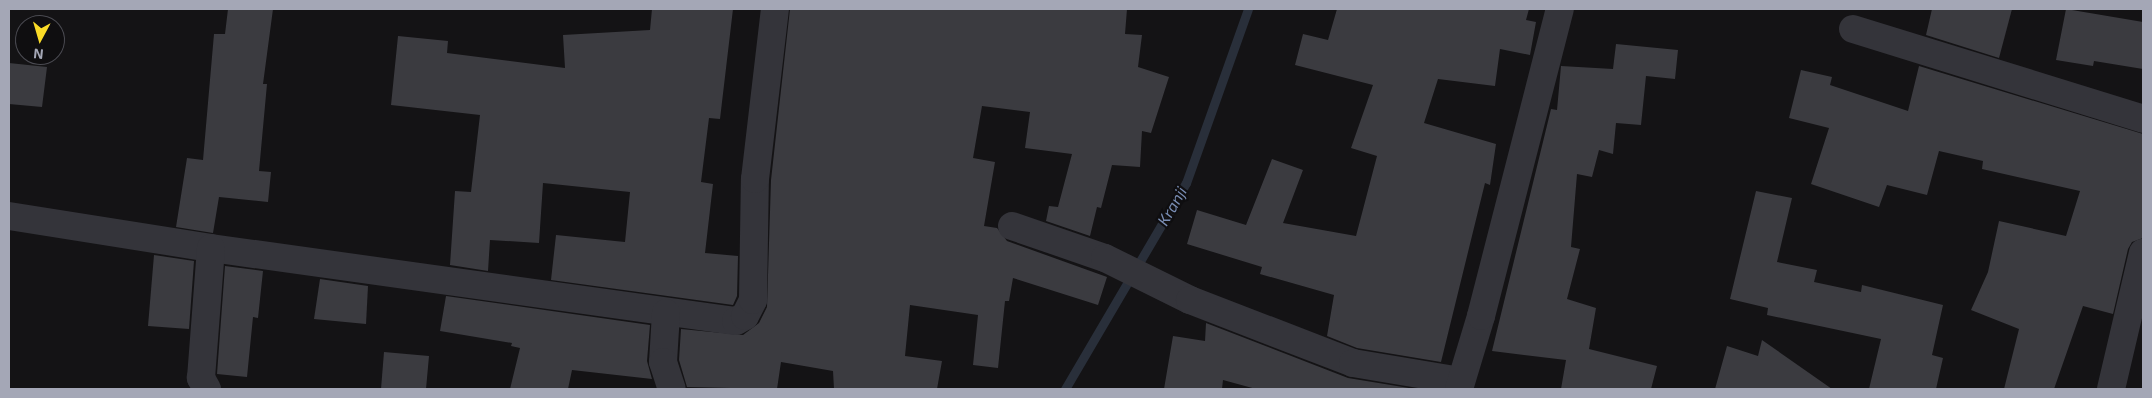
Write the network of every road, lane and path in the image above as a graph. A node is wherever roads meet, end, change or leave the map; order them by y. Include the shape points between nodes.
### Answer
1 (775, 9) edge
2 (1560, 9) edge
3 (1853, 29) dead end
4 (2143, 119) edge
5 (9, 216) edge
6 (1012, 226) dead end
7 (211, 248) junction
8 (2143, 253) edge
9 (666, 313) junction
10 (1460, 385) edge
11 (207, 389) edge
12 (672, 389) edge
13 (2110, 389) edge

1 - 9 street via 755,179 751,309 736,321
2 - 10 street
3 - 4 street
5 - 7 street
6 - 10 street via 1105,258 1190,300 1345,360
7 - 9 street
7 - 11 street via 201,378
8 - 13 street
9 - 12 street via 663,362

